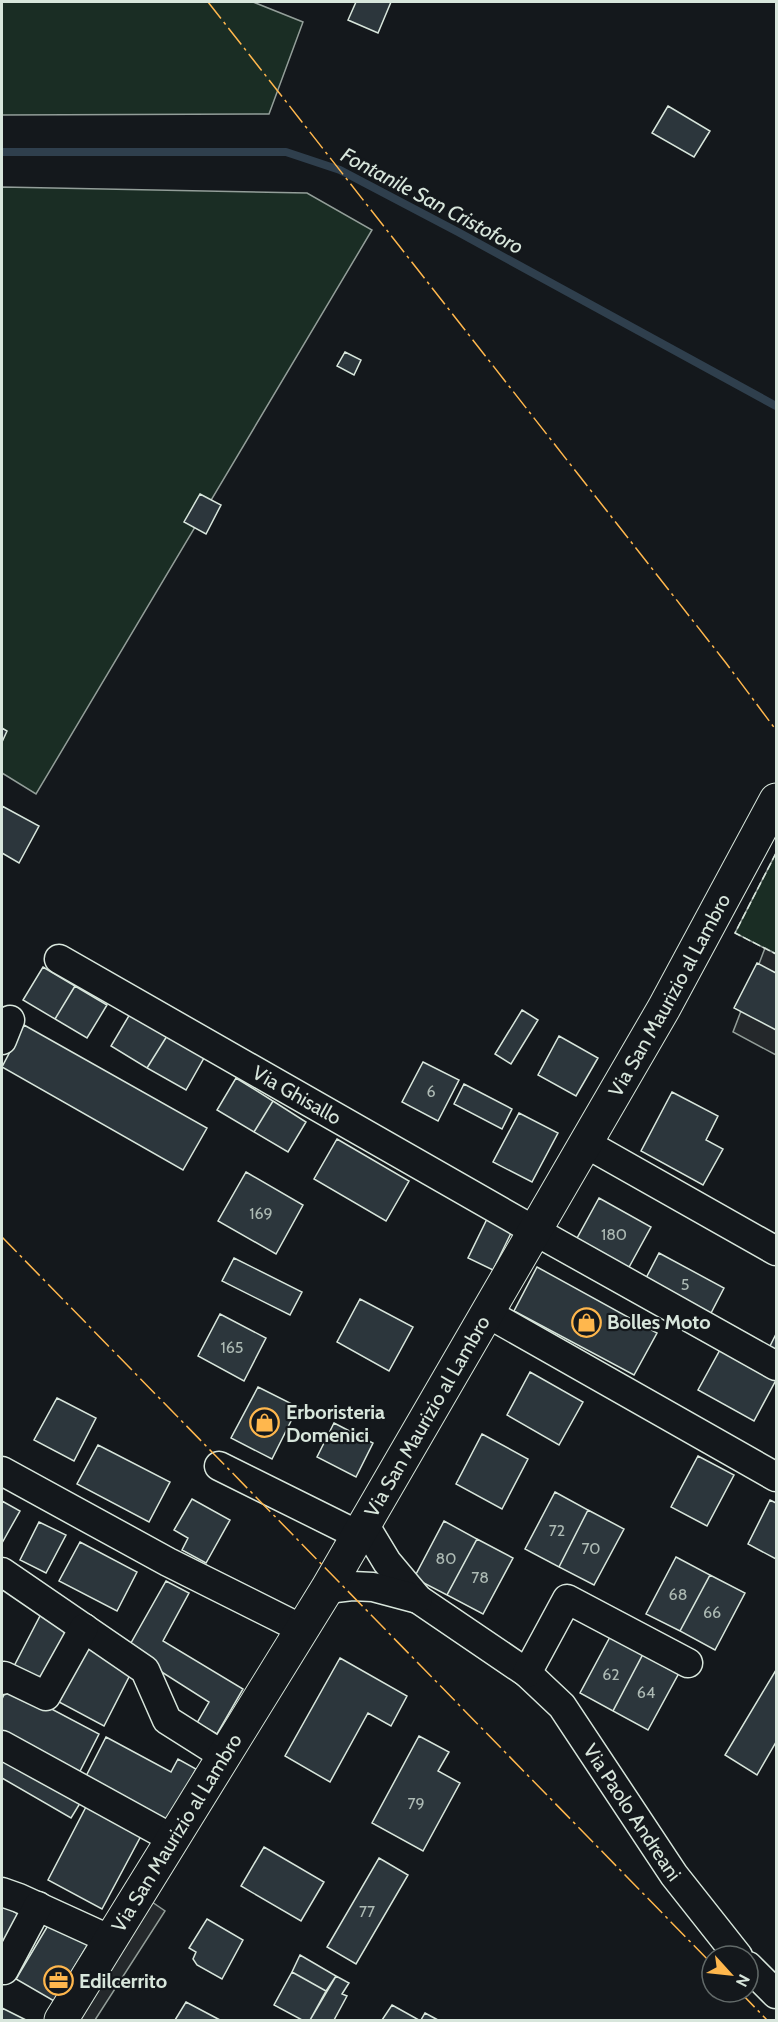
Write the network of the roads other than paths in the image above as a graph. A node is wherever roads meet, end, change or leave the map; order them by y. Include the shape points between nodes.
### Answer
1 (775, 805) edge
2 (60, 959) dead end
3 (585, 1143) junction
4 (535, 1232) junction
5 (777, 1251) edge
6 (487, 1313) junction
7 (777, 1366) edge
8 (219, 1466) dead end
9 (2, 1471) edge
10 (777, 1477) edge
11 (361, 1529) junction
12 (2, 1572) edge
13 (327, 1589) junction
14 (418, 1599) junction
15 (84, 1628) junction
16 (302, 1629) junction
17 (688, 1663) dead end
18 (527, 1673) junction
19 (2, 1680) edge
20 (2, 1745) edge
21 (224, 1756) junction
22 (173, 1839) junction
23 (2, 1892) edge
24 (38, 1906) junction
25 (111, 1940) junction
26 (729, 1944) edge
27 (4, 1970) dead end
28 (760, 1978) edge
29 (777, 1994) edge
30 (61, 2020) edge

1 - 3 main road, Via San Maurizio al Lambro
2 - 4 street, Via Ghisallo
3 - 4 main road, Via San Maurizio al Lambro
3 - 5 street
4 - 6 main road, Via San Maurizio al Lambro
4 - 7 street, Via Ghisallo
6 - 10 street
6 - 11 main road, Via San Maurizio al Lambro
8 - 11 street
9 - 16 street via 168,1562
11 - 13 main road, Via San Maurizio al Lambro
11 - 14 street, Via Paolo Andreani
12 - 15 street
13 - 14 street, Via Paolo Andreani via 373,1587
13 - 16 main road, Via San Maurizio al Lambro
14 - 18 street, Via Paolo Andreani
15 - 19 street via 46,1696 4,1676
15 - 21 street via 145,1670 167,1720
16 - 21 main road, Via San Maurizio al Lambro
17 - 18 street via 567,1599
18 - 26 street, Via Paolo Andreani via 562,1706 674,1875
20 - 22 street
21 - 22 main road, Via San Maurizio al Lambro
22 - 25 main road, Via San Maurizio al Lambro
23 - 24 street
24 - 25 street
24 - 27 street
25 - 30 main road, Via San Maurizio al Lambro
28 - 29 street

